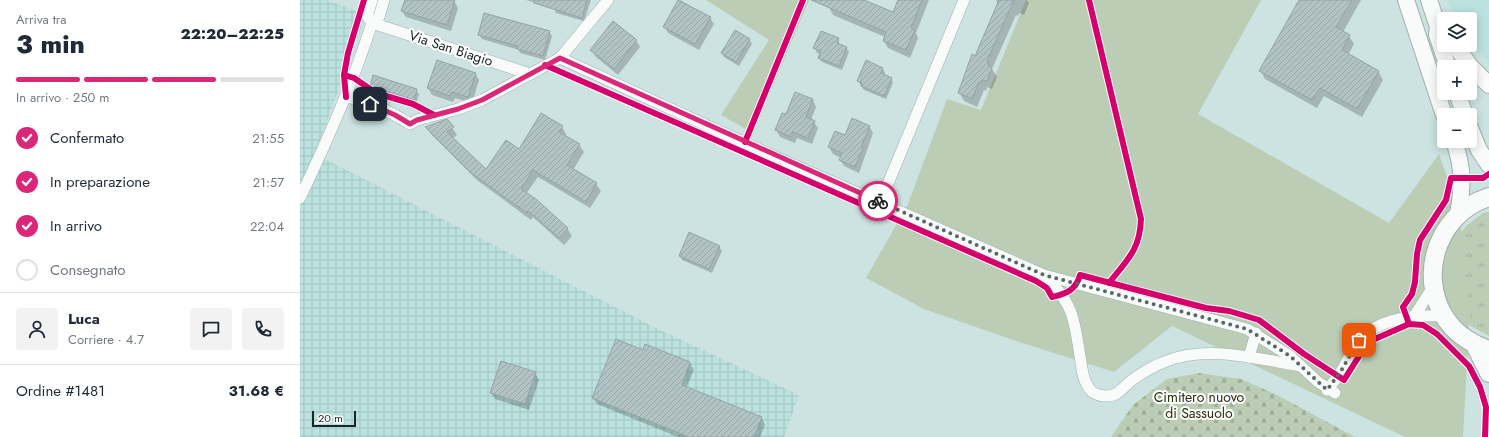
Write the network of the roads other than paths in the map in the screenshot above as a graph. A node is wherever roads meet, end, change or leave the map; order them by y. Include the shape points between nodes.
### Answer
1 (372, 0) edge
2 (384, 0) edge
3 (608, 0) edge
4 (964, 0) edge
5 (1406, 0) edge
6 (1429, 0) edge
7 (1437, 19) edge
8 (372, 23) junction
9 (1460, 52) edge
10 (560, 58) junction
11 (530, 74) junction
12 (1489, 85) edge
13 (346, 97) junction
14 (1442, 108) edge
15 (1477, 145) edge
16 (1456, 148) edge
17 (1489, 165) edge
18 (1489, 197) edge
19 (300, 198) edge
20 (880, 202) junction
21 (1458, 215) junction
22 (1044, 275) junction
23 (1433, 288) junction
24 (1415, 315) junction
25 (1444, 316) junction
26 (1256, 333) junction
27 (1482, 347) edge
28 (1249, 357) junction
29 (1301, 366) junction
30 (1489, 373) edge

1 - 8 street via 367,16
2 - 8 street via 379,16
3 - 10 street
4 - 20 street
5 - 14 main road
6 - 7 main road
8 - 11 street, Via San Biagio
8 - 13 street
9 - 12 main road
10 - 11 street
10 - 20 street
11 - 13 street via 482,100 410,124 358,99
13 - 19 street
15 - 17 main road
16 - 21 main road via 1463,179
18 - 21 main road via 1472,204
20 - 22 street
21 - 23 main road via 1439,241 1433,264
22 - 26 street
22 - 28 street via 1054,284 1072,311 1085,382 1089,390 1098,395 1115,394 1150,369 1177,358 1210,354
23 - 24 street
23 - 25 main road
24 - 25 street
24 - 29 street via 1370,331 1359,340 1331,392
25 - 27 main road via 1463,337
26 - 28 street
26 - 29 street
27 - 30 main road
28 - 29 street

